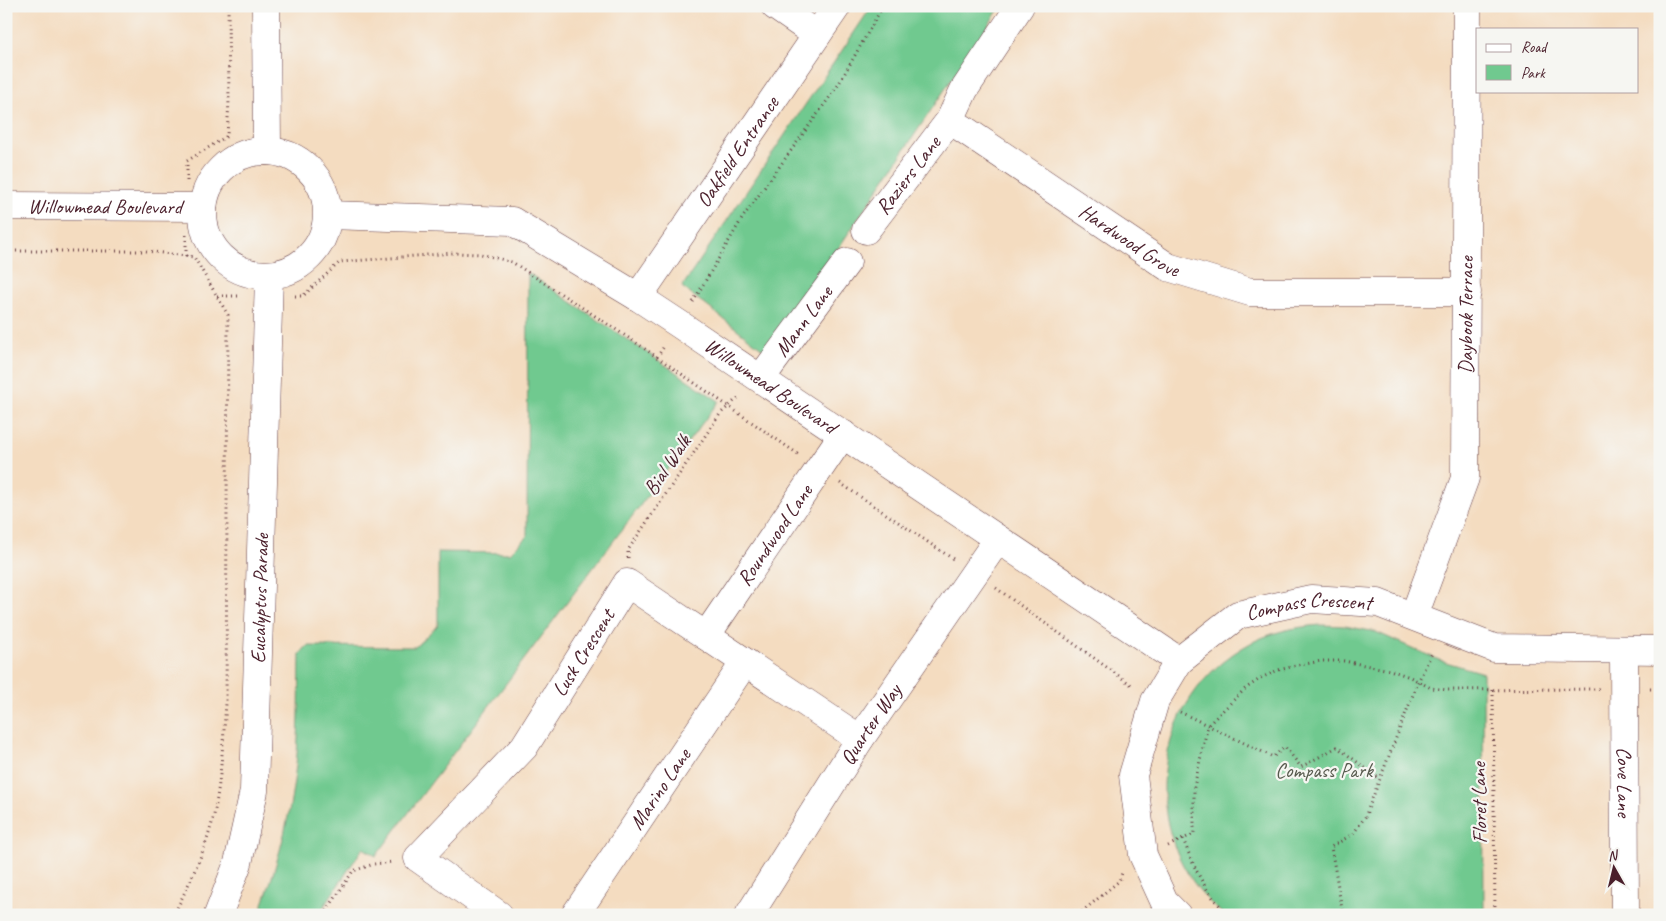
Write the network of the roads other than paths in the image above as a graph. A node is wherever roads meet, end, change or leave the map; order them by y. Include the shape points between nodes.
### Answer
1 (266, 6) edge
2 (775, 6) edge
3 (837, 6) edge
4 (1020, 6) edge
5 (1467, 6) edge
6 (817, 35) junction
7 (950, 120) junction
8 (267, 151) junction
9 (6, 206) edge
10 (194, 207) junction
11 (328, 215) junction
12 (866, 230) dead end
13 (847, 262) dead end
14 (269, 286) junction
15 (1467, 292) junction
16 (638, 297) junction
17 (761, 378) junction
18 (843, 434) junction
19 (998, 539) junction
20 (1414, 616) junction
21 (706, 636) junction
22 (1624, 650) junction
23 (1660, 650) edge
24 (1179, 661) junction
25 (745, 662) junction
26 (860, 740) junction
27 (485, 911) edge
28 (1163, 911) edge
29 (218, 915) edge
30 (575, 915) edge
31 (749, 915) edge
32 (1625, 915) edge

1 - 8 street
2 - 6 street
3 - 6 street, Oakfield Entrance
4 - 7 street via 964,90
5 - 15 street, Daybook Terrace
6 - 16 street, Oakfield Entrance
7 - 12 street, Raziers Lane
7 - 15 street, Hardwood Grove via 1168,267 1250,292
8 - 10 street via 249,153 231,161 217,173
8 - 11 street via 287,155 304,164 317,178 326,196
9 - 10 street, Willowmead Boulevard
10 - 14 street via 213,249 228,264
11 - 14 street via 325,233 316,250
11 - 16 street, Willowmead Boulevard via 512,221
13 - 17 street, Mann Lane
14 - 29 street, Eucalyptus Parade via 254,792 238,863
15 - 20 street, Daybook Terrace via 1465,478
16 - 17 street, Willowmead Boulevard
17 - 18 street, Willowmead Boulevard
18 - 19 street, Willowmead Boulevard
18 - 21 street, Roundwood Lane
19 - 24 street, Willowmead Boulevard
19 - 26 street, Quarter Way
20 - 22 street, Compass Crescent via 1494,648
20 - 24 street, Compass Crescent via 1378,603 1311,598 1238,615
21 - 25 street
21 - 27 street, Lusk Crescent via 627,583 524,747 418,858
22 - 23 street, Compass Crescent
22 - 32 street, Cove Lane
24 - 28 street, Compass Crescent via 1155,702 1133,776 1144,856
25 - 26 street
25 - 30 street, Marino Lane
26 - 31 street, Quarter Way

